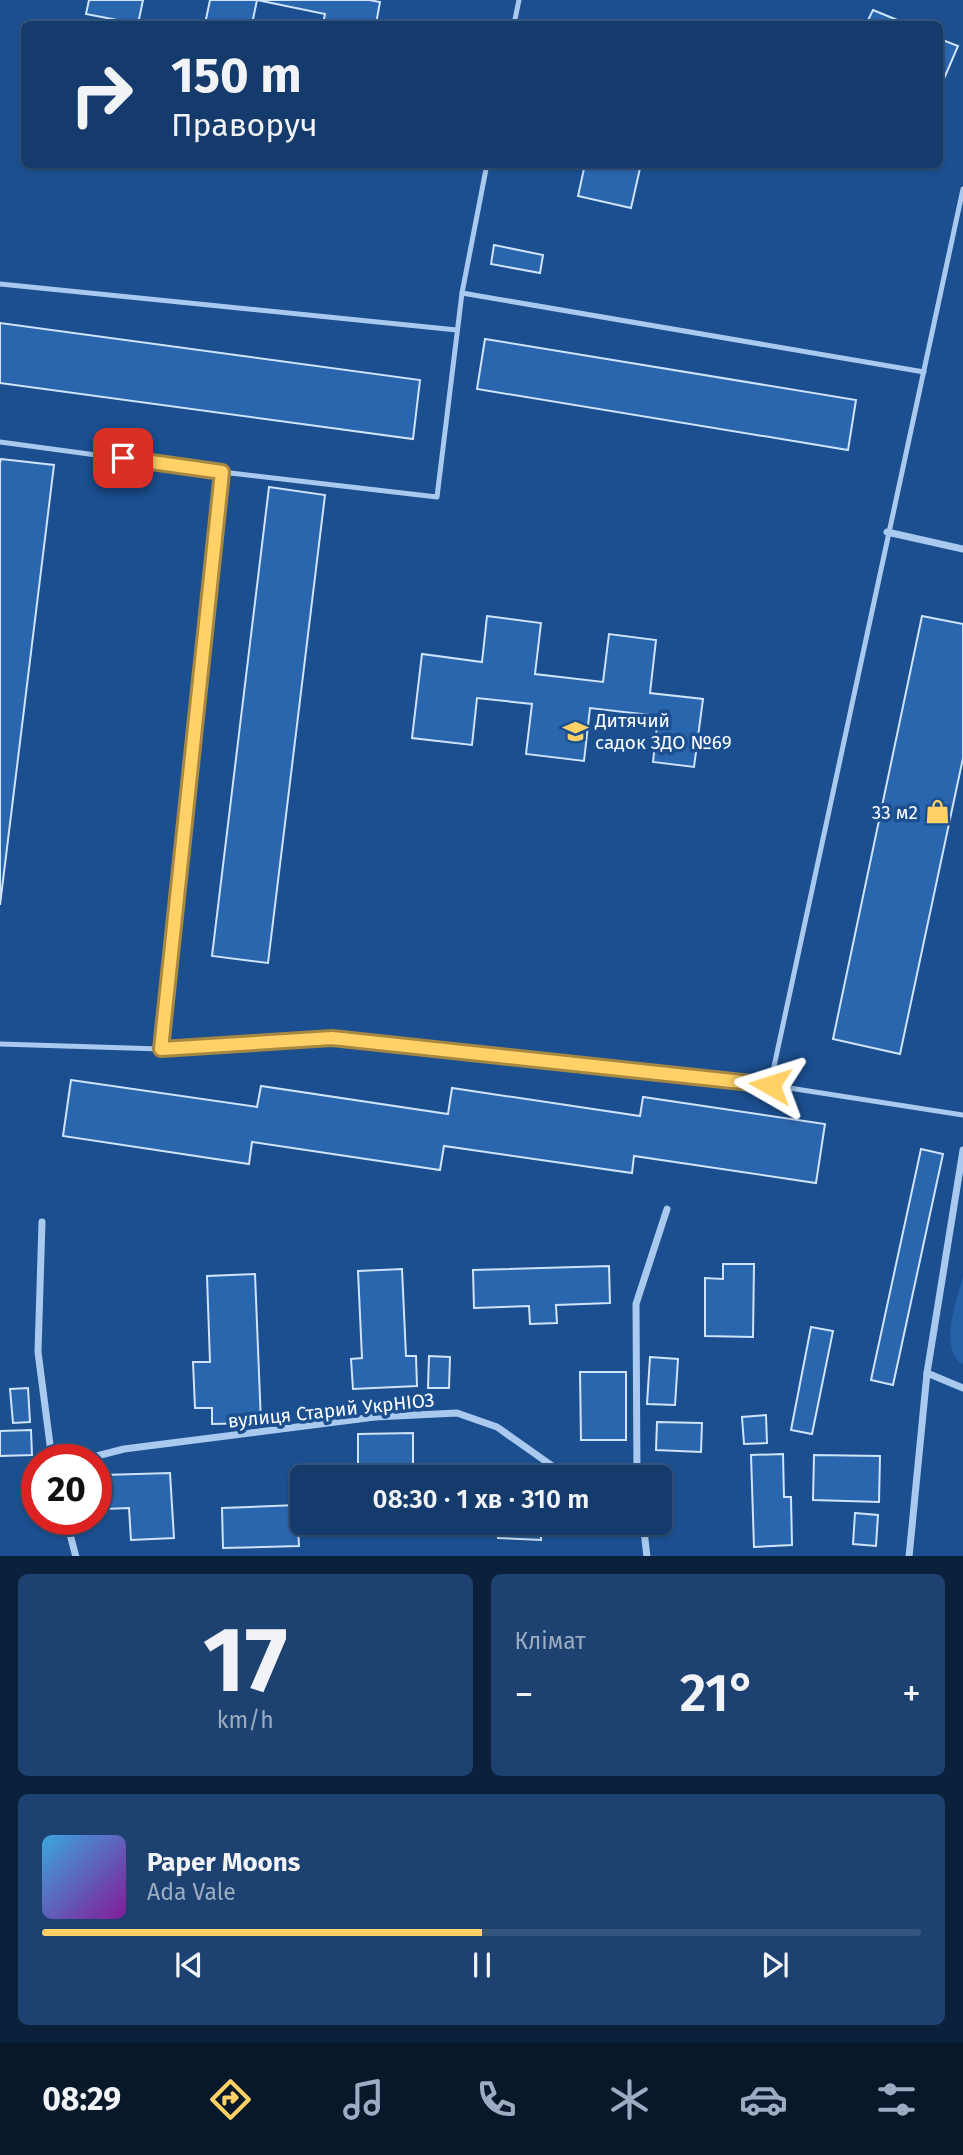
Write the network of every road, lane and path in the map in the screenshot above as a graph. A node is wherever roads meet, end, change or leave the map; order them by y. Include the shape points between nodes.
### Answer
1 (519, 0) edge
2 (515, 21) edge
3 (486, 168) edge
4 (963, 190) edge
5 (0, 284) edge
6 (462, 293) junction
7 (457, 330) junction
8 (924, 372) junction
9 (0, 442) edge
10 (222, 472) junction
11 (887, 532) junction
12 (963, 549) edge
13 (0, 1044) edge
14 (161, 1049) junction
15 (770, 1085) junction
16 (963, 1115) edge
17 (963, 1150) edge
18 (667, 1209) dead end
19 (42, 1222) dead end
20 (927, 1373) junction
21 (963, 1388) edge
22 (50, 1444) edge
23 (112, 1452) edge
24 (551, 1465) edge
25 (637, 1465) edge
26 (70, 1535) edge
27 (644, 1535) edge
28 (76, 1556) edge
29 (647, 1556) edge
30 (909, 1556) edge

1 - 2 lane
3 - 6 lane
4 - 8 lane
5 - 7 lane
6 - 7 lane
6 - 8 lane
7 - 10 lane via 437,497
8 - 11 lane
9 - 10 lane
10 - 14 lane
11 - 12 street
11 - 15 lane
13 - 14 lane
14 - 15 lane via 332,1038
15 - 16 lane
17 - 20 street
18 - 25 street via 636,1304
19 - 22 street via 38,1352
20 - 21 street
20 - 30 street
23 - 24 street, вулиця Старий УкрНІОЗ via 374,1417 457,1413 496,1427
26 - 28 street
27 - 29 street

